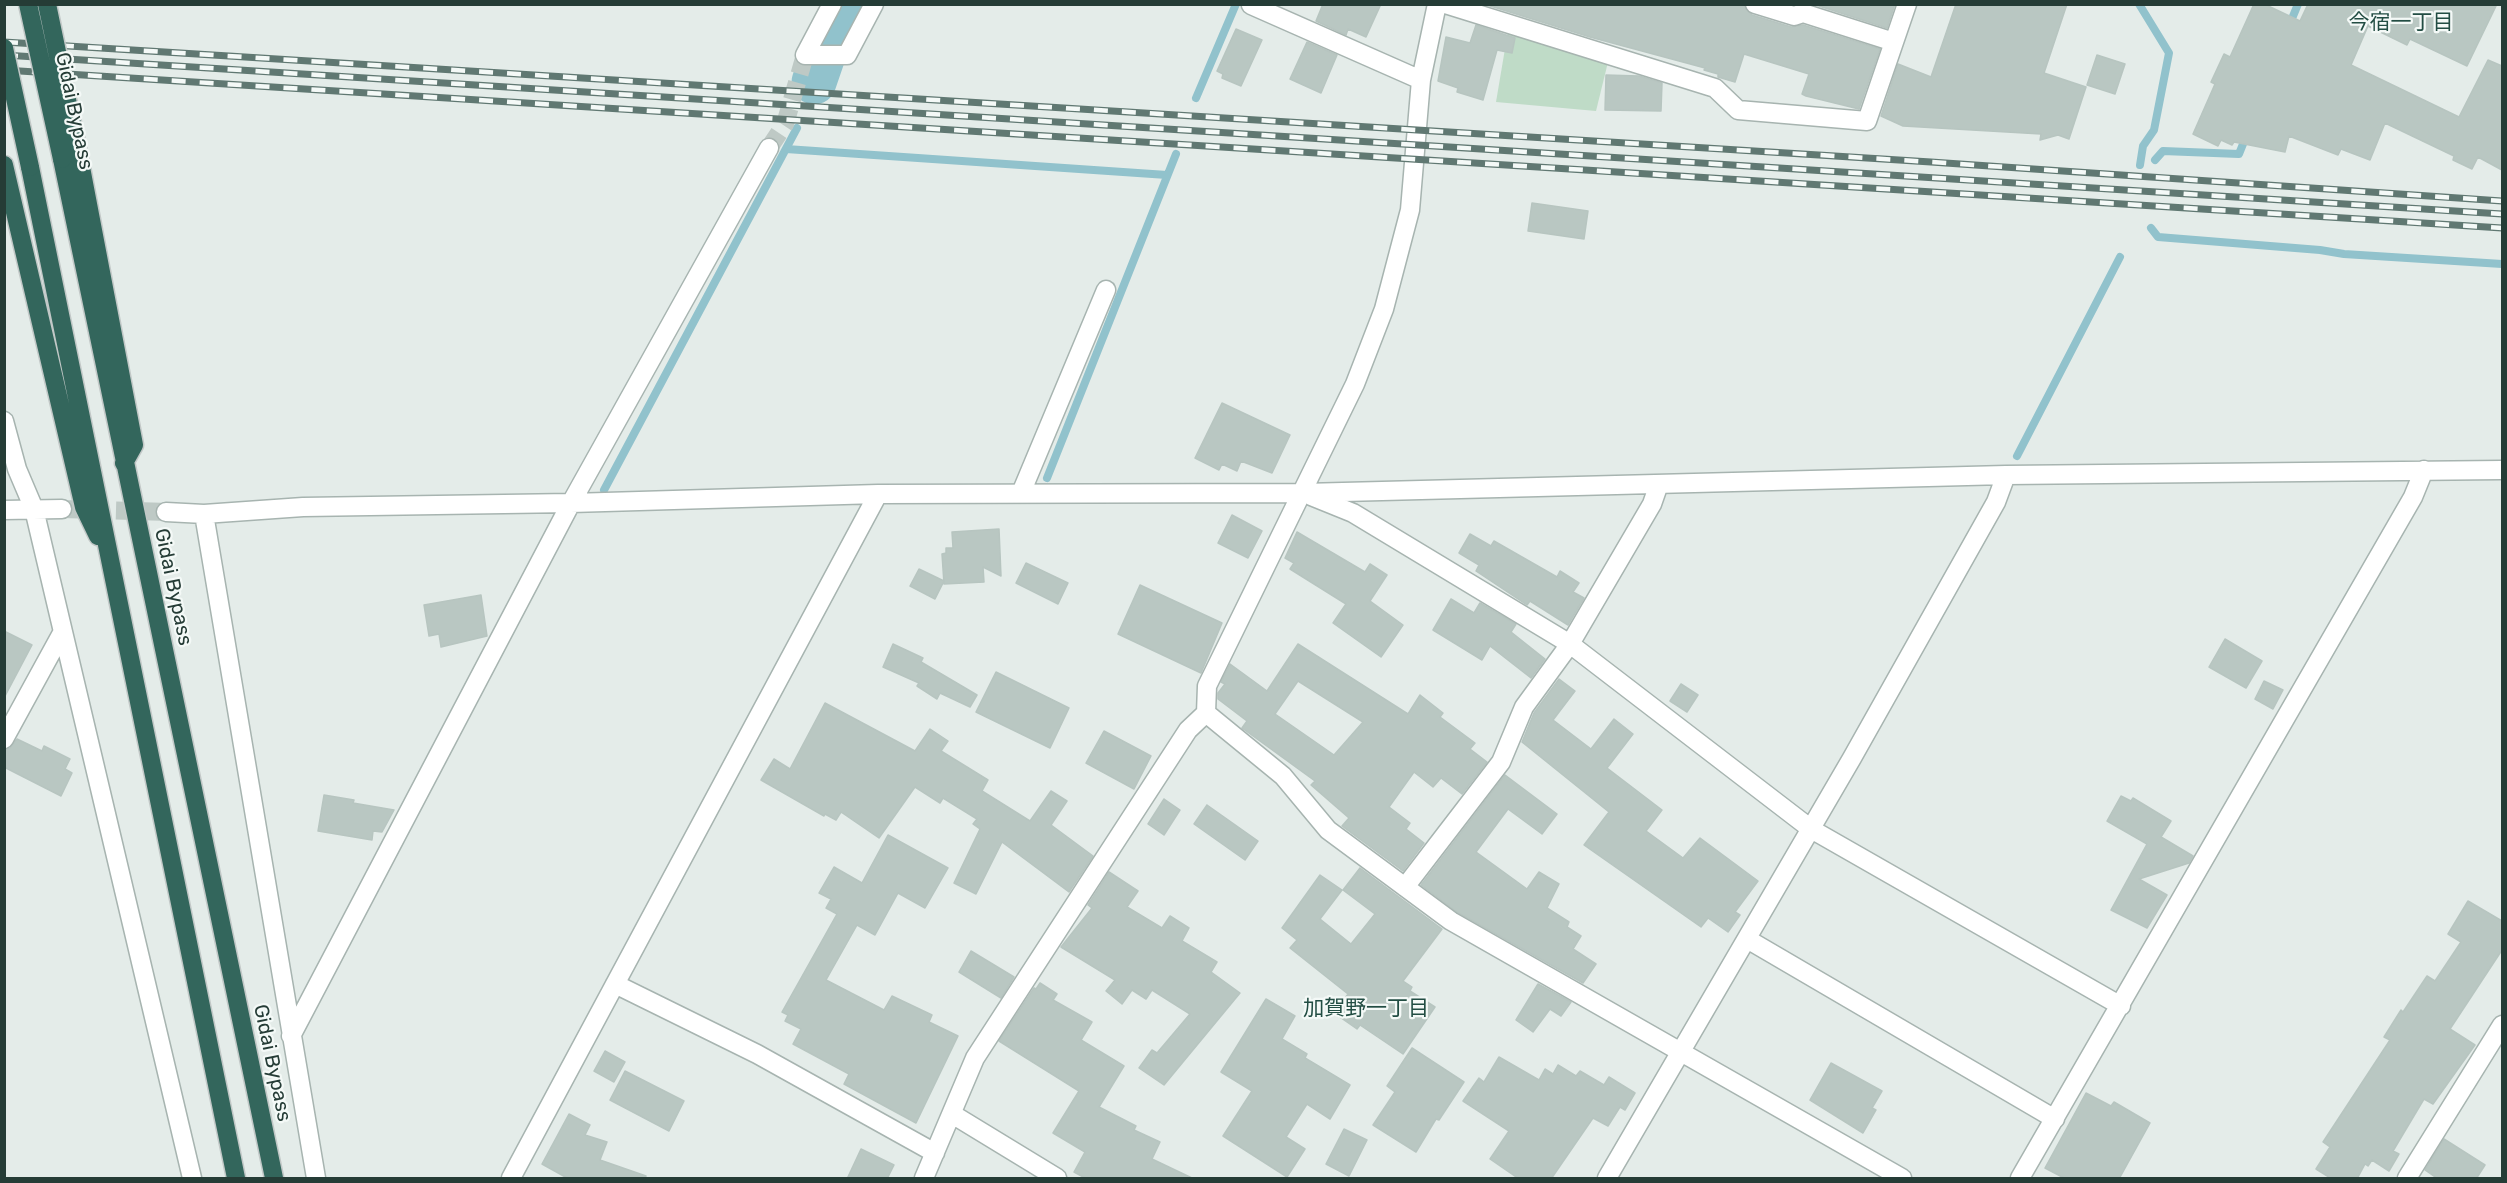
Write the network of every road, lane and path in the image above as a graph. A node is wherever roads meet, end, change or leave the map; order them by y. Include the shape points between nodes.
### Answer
1 (28, 4) edge
2 (47, 4) edge
3 (832, 4) edge
4 (874, 4) edge
5 (1437, 4) edge
6 (1444, 4) edge
7 (1755, 4) edge
8 (1907, 4) edge
9 (1251, 5) edge
10 (1894, 42) junction
11 (4, 48) edge
12 (1421, 80) junction
13 (769, 148) tunnel mouth
14 (70, 158) junction
15 (5, 168) edge
16 (1106, 290) dead end
17 (4, 421) edge
18 (11, 466) edge
19 (2424, 470) junction
20 (2502, 470) edge
21 (2006, 475) junction
22 (1659, 484) junction
23 (1021, 493) junction
24 (1304, 493) junction
25 (878, 494) junction
26 (571, 503) junction
27 (34, 509) junction
28 (62, 509) tunnel mouth
29 (4, 510) edge
30 (166, 512) tunnel mouth
31 (204, 514) junction
32 (109, 560) junction
33 (62, 633) junction
34 (1570, 644) junction
35 (1206, 713) junction
36 (4, 739) edge
37 (1811, 829) junction
38 (1405, 887) junction
39 (1747, 939) junction
40 (615, 984) junction
41 (2121, 1006) junction
42 (2502, 1025) edge
43 (291, 1036) junction
44 (1679, 1052) junction
45 (952, 1114) junction
46 (2055, 1119) junction
47 (935, 1153) junction
48 (192, 1179) edge
49 (236, 1179) edge
50 (274, 1179) edge
51 (316, 1179) edge
52 (511, 1179) edge
53 (924, 1179) edge
54 (1057, 1179) edge
55 (1607, 1179) edge
56 (1902, 1179) edge
57 (2020, 1179) edge
58 (2407, 1179) edge

1 - 14 highway, Gidai Bypass, bridge
2 - 14 highway, bridge
3 - 4 street via 805,56 847,56
5 - 12 street
6 - 10 street via 1715,88 1738,110 1867,120
7 - 10 street via 1794,16 1803,13
8 - 10 street
9 - 12 street
11 - 32 highway, bridge
12 - 24 street via 1410,210 1384,309 1355,384
13 - 26 street
14 - 50 highway, Gidai Bypass via 124,463
15 - 32 highway via 84,507
16 - 23 street
17 - 18 street
18 - 27 street
19 - 20 street
19 - 21 street
19 - 41 street via 2413,497
21 - 22 street
21 - 37 street via 1996,502
22 - 24 street
22 - 34 street via 1652,504
23 - 24 street
23 - 25 street
24 - 34 street via 1353,513
24 - 35 street via 1207,686
25 - 26 street
25 - 40 street
26 - 31 street via 303,507
26 - 43 street
27 - 28 street
27 - 29 street
27 - 33 street
30 - 31 street
31 - 43 street
32 - 49 highway
33 - 36 street
33 - 48 street
34 - 37 street
34 - 38 street via 1524,707 1501,762
35 - 38 street via 1284,776 1328,830
35 - 45 street via 1188,730 1025,979 975,1058
37 - 39 street
37 - 41 street
38 - 44 street via 1451,921
39 - 44 street
39 - 46 street
40 - 47 street via 757,1054
40 - 52 street
41 - 46 street
42 - 58 street
43 - 51 street
44 - 55 street
44 - 56 street
45 - 47 street
45 - 54 street
46 - 57 street
47 - 53 street

